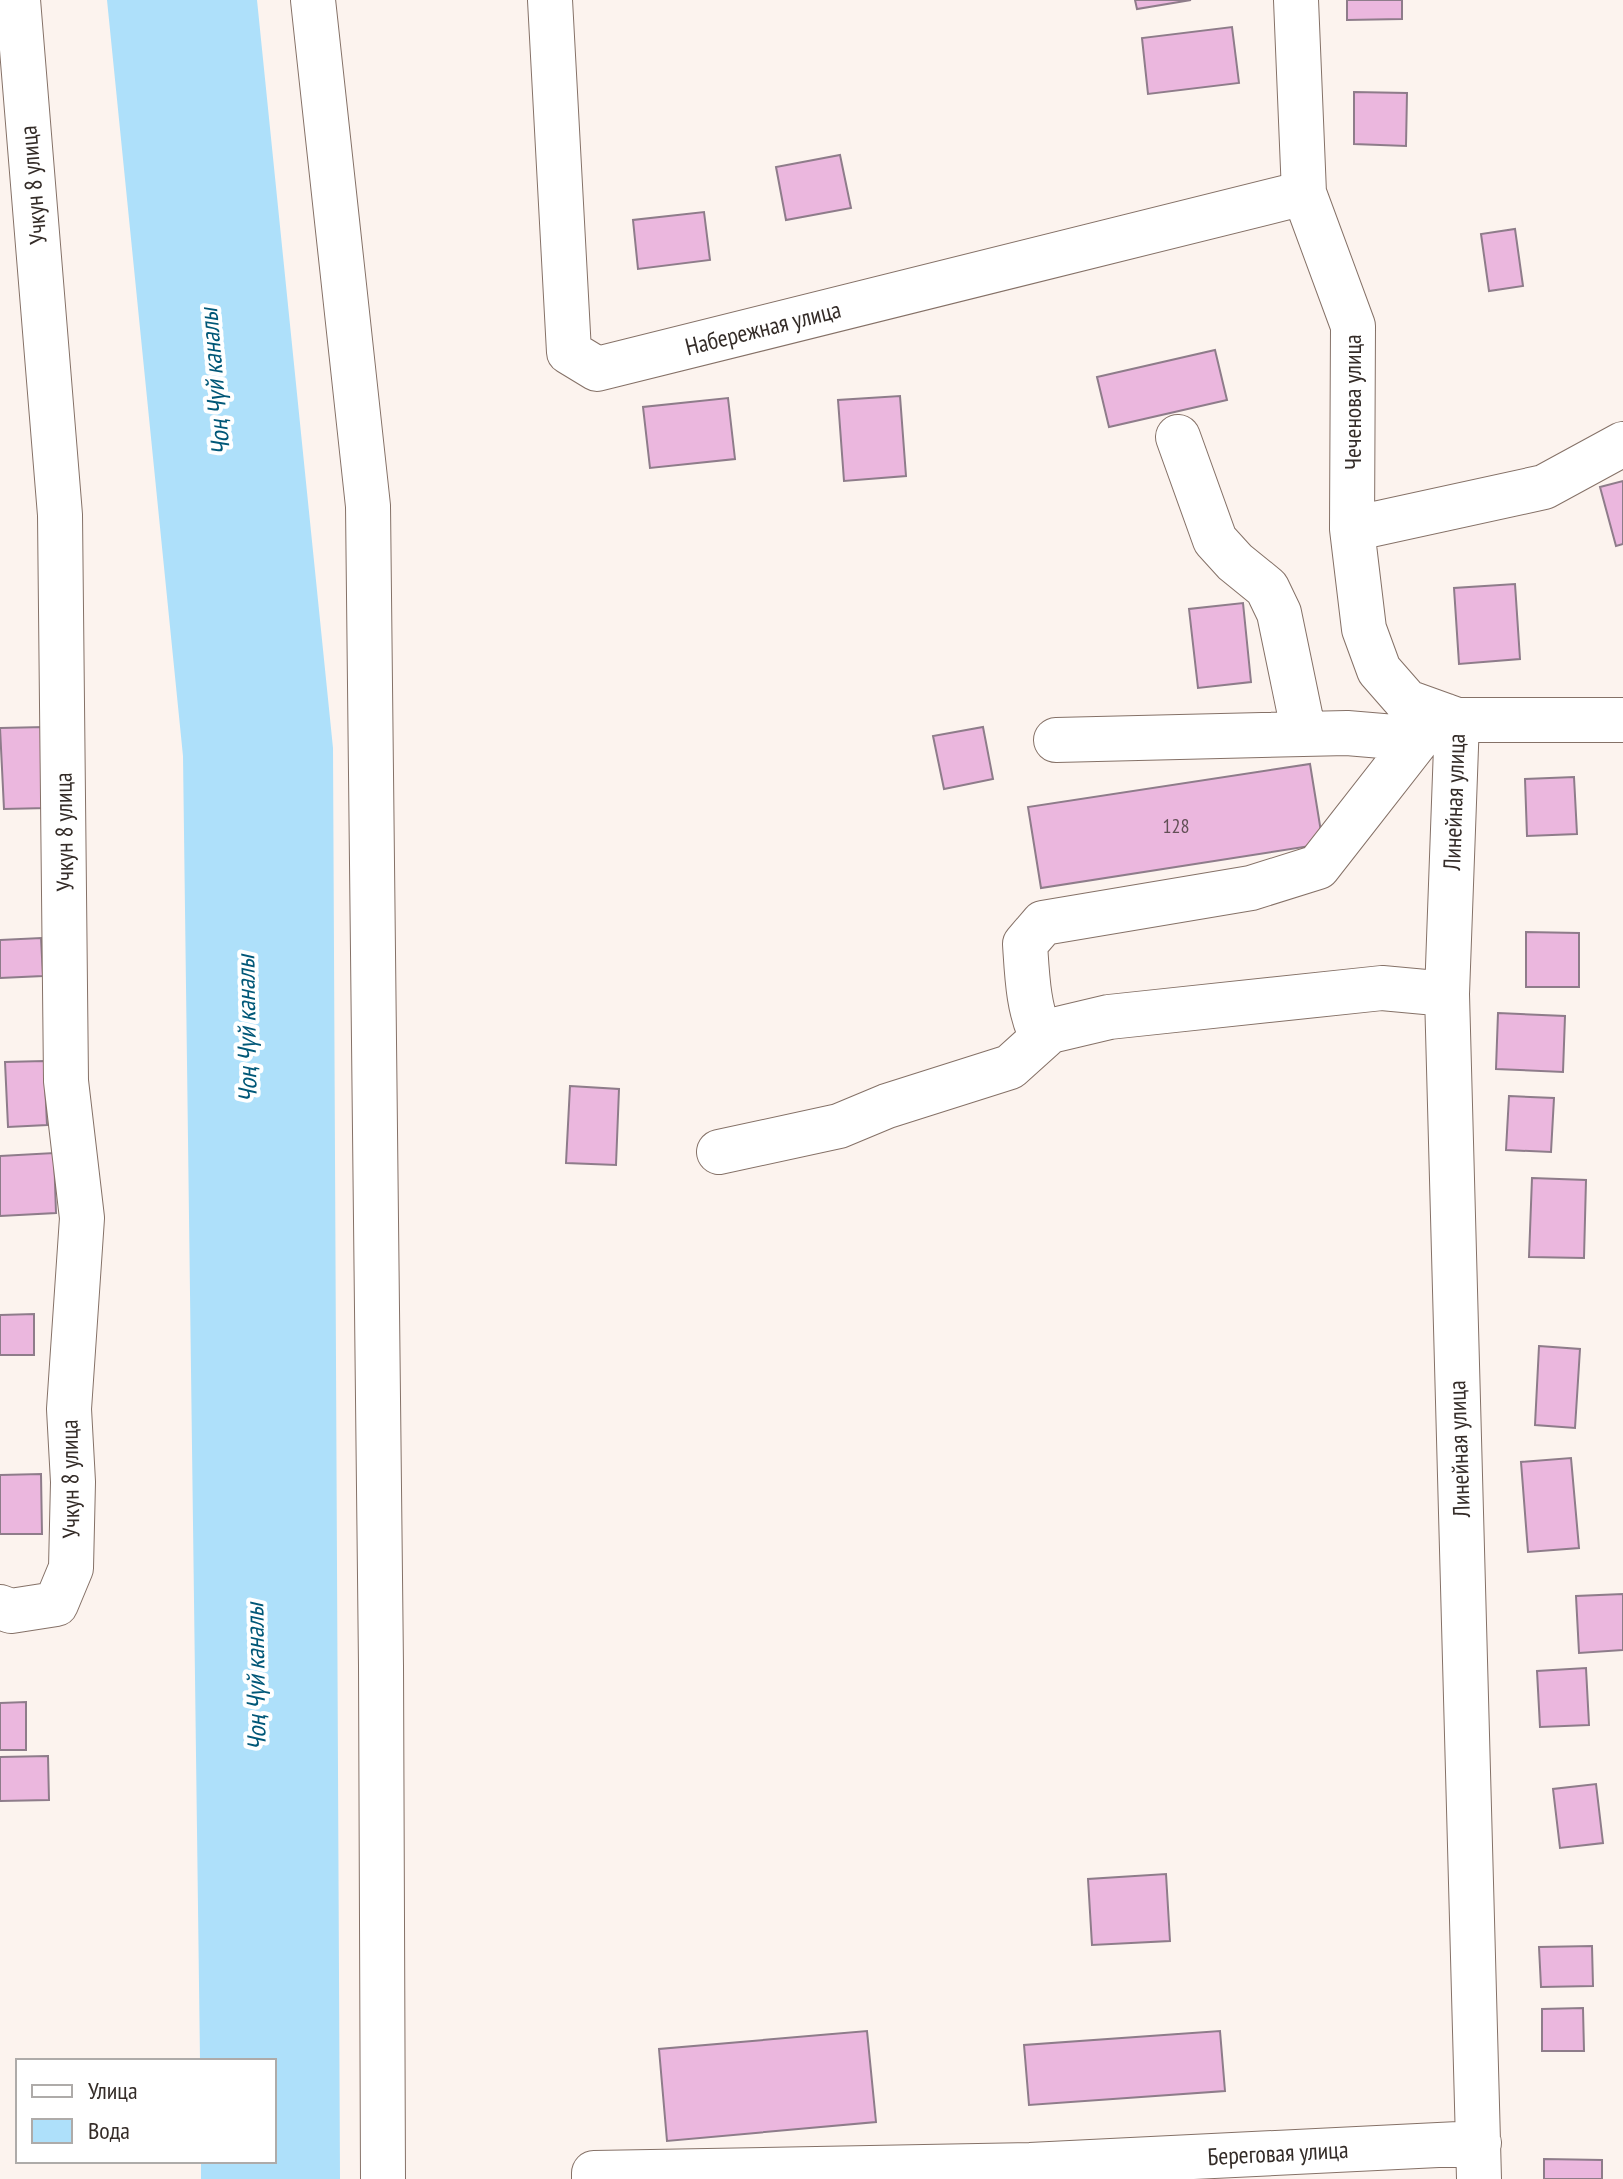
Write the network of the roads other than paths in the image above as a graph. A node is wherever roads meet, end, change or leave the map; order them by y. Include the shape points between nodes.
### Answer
1 (18, 0) edge
2 (313, 0) edge
3 (550, 0) edge
4 (1296, 0) edge
5 (1304, 193) junction
6 (1178, 437) dead end
7 (1623, 444) edge
8 (1352, 529) junction
9 (1432, 719) junction
10 (1623, 720) edge
11 (1304, 734) junction
12 (1056, 740) dead end
13 (1447, 994) junction
14 (1042, 1037) junction
15 (719, 1152) dead end
16 (0, 1607) edge
17 (1479, 2161) edge
18 (1030, 2172) edge
19 (383, 2179) edge
20 (594, 2179) edge

1 - 16 street, Учкун 8 улица via 60,515 66,1081 82,1218 69,1409 71,1568 56,1604 11,1611
2 - 19 street via 368,506
3 - 5 street, Набережная улица via 569,352 597,369
4 - 5 street, Чеченова улица
5 - 8 street, Чеченова улица via 1353,326
6 - 11 street via 1215,540 1267,588 1279,613
7 - 8 street via 1544,487
8 - 9 street, Чеченова улица via 1364,629 1379,670
9 - 10 street
9 - 11 street via 1347,733
9 - 13 street, Линейная улица
9 - 14 street via 1318,867 1251,888 1043,923 1025,944
11 - 12 street
13 - 14 street via 1367,989 1109,1017
13 - 17 street, Линейная улица
14 - 15 street via 1010,1067 839,1126
17 - 18 street, Береговая улица
18 - 20 street, Береговая улица via 594,2173

